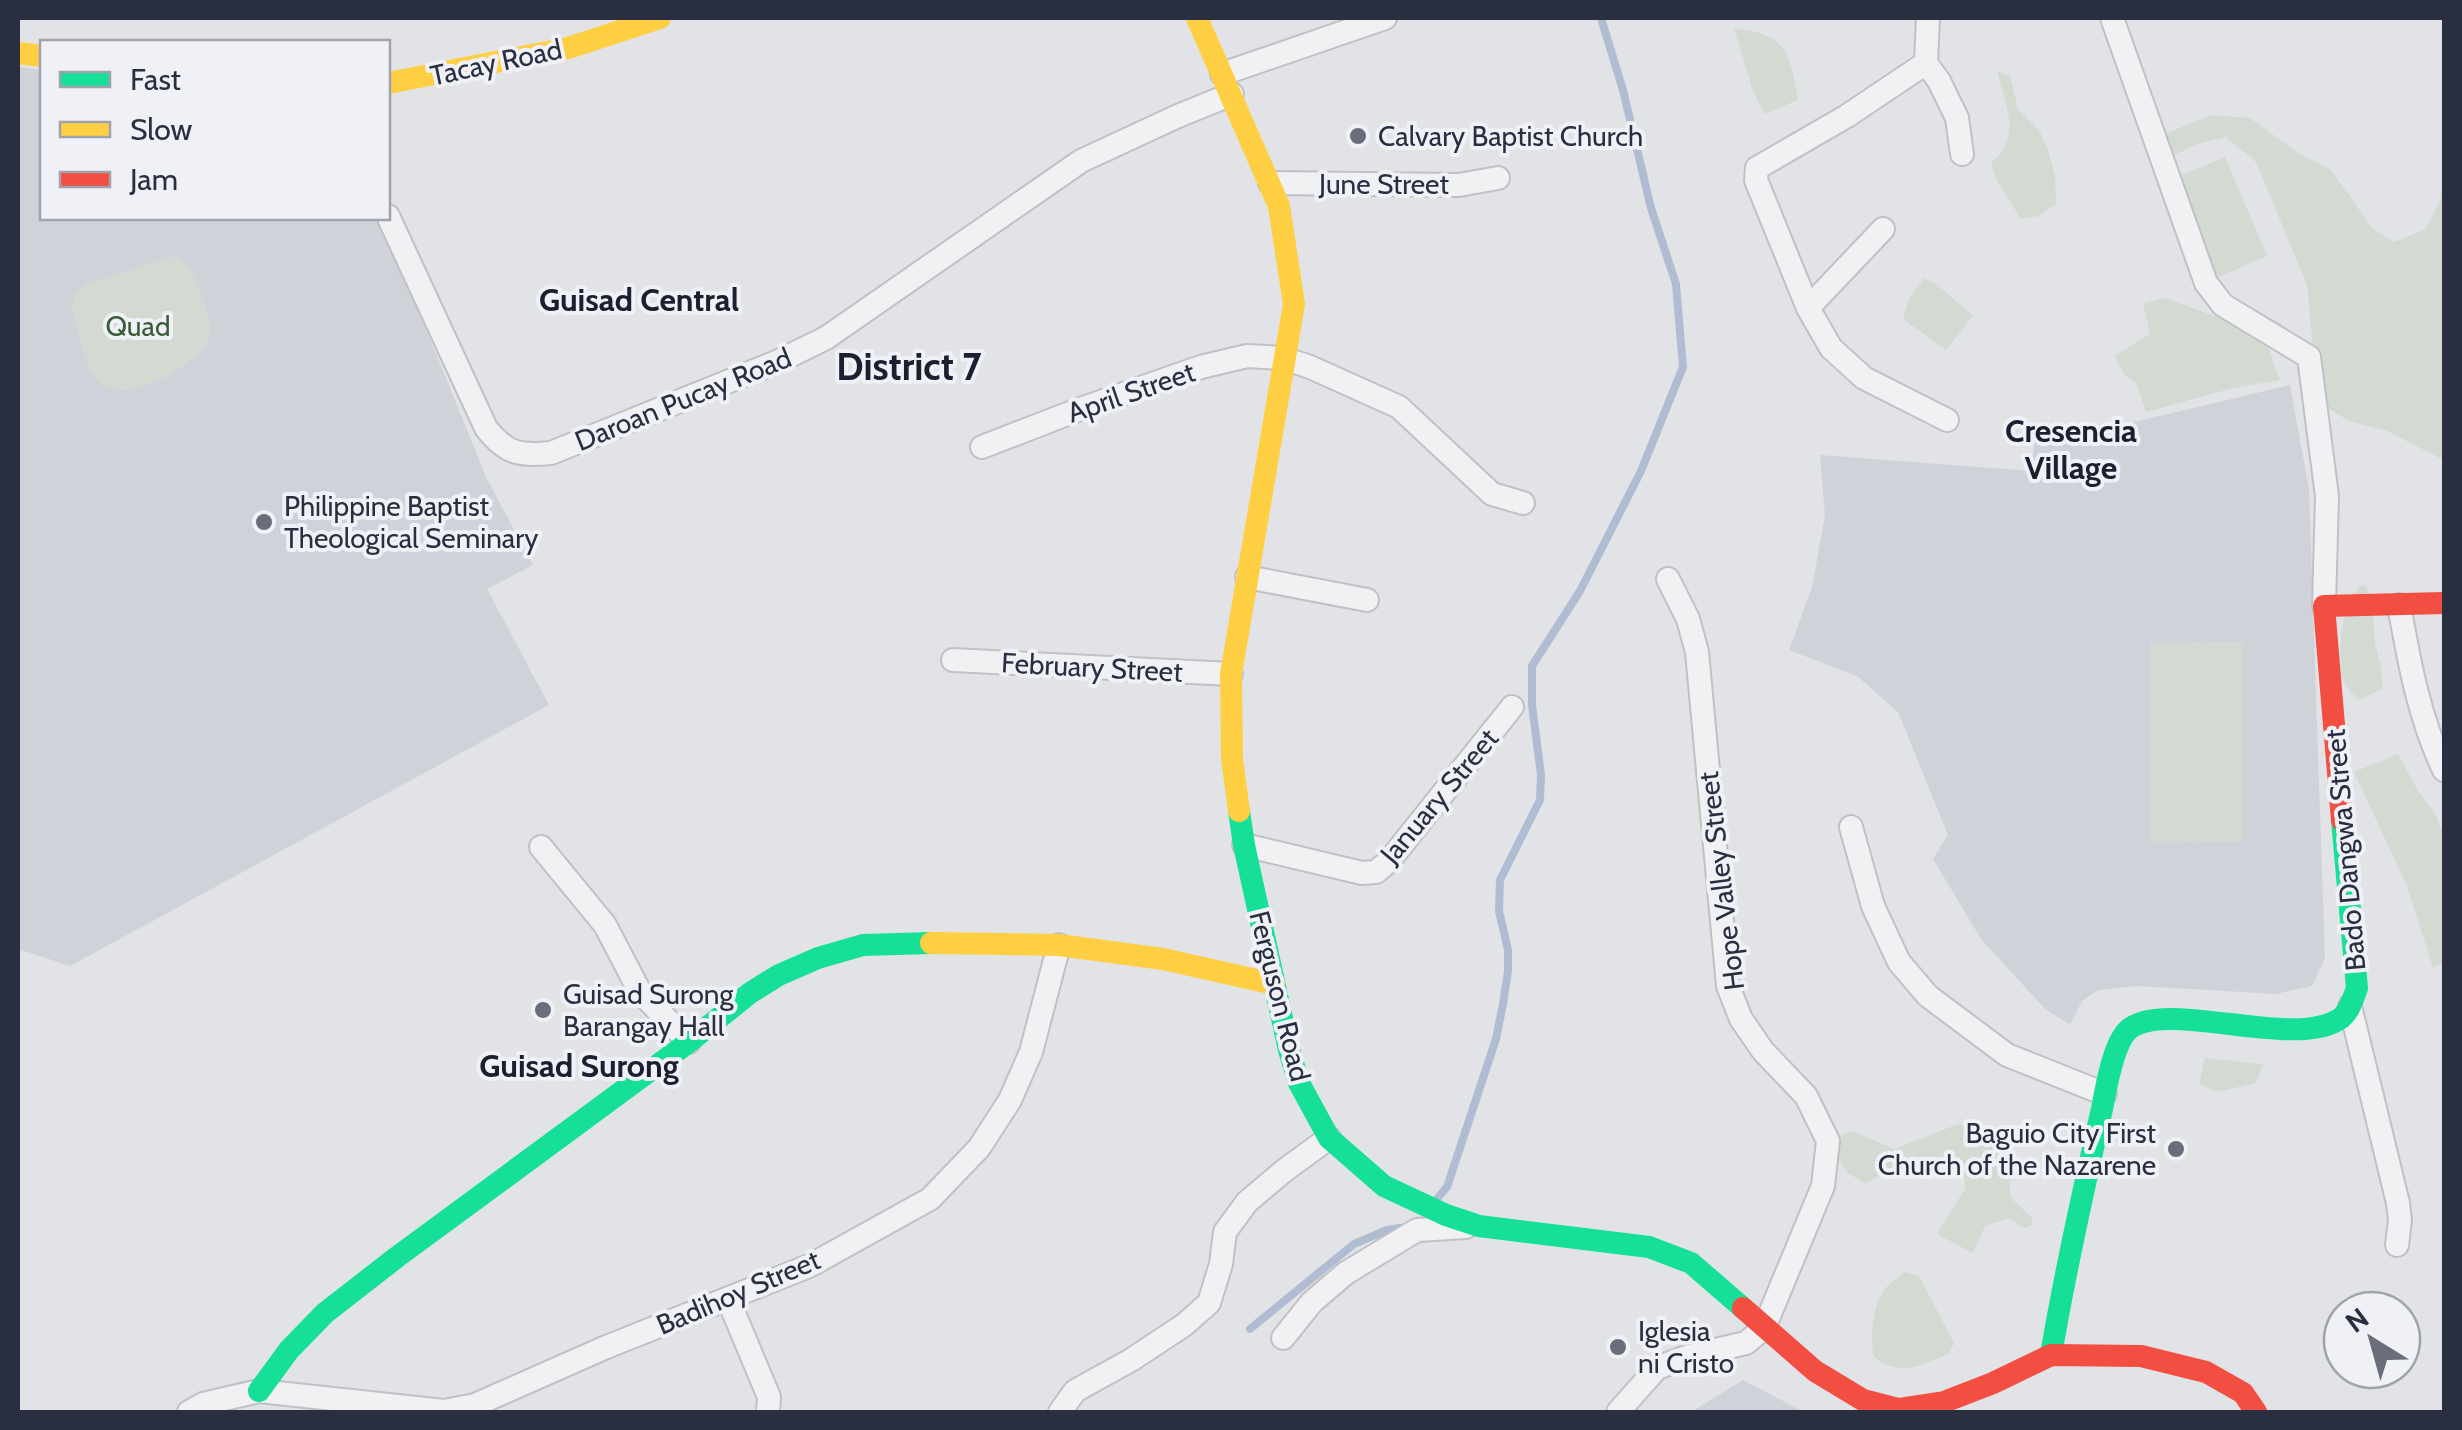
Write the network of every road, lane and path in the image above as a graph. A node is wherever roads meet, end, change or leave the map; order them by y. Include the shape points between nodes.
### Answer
1 (660, 18) edge
2 (1196, 18) edge
3 (1385, 18) edge
4 (1928, 18) edge
5 (2112, 18) edge
6 (1926, 63) junction
7 (390, 83) edge
8 (1227, 84) junction
9 (1962, 154) dead end
10 (1498, 178) dead end
11 (1270, 183) junction
12 (390, 220) edge
13 (1883, 229) dead end
14 (1808, 308) junction
15 (1283, 358) junction
16 (1948, 420) dead end
17 (982, 448) dead end
18 (1523, 503) dead end
19 (1247, 577) junction
20 (1668, 579) dead end
21 (1367, 600) dead end
22 (2444, 603) edge
23 (2399, 604) junction
24 (2324, 606) junction
25 (953, 660) dead end
26 (1232, 674) junction
27 (1512, 707) dead end
28 (2444, 770) edge
29 (1851, 826) dead end
30 (1244, 845) junction
31 (541, 847) dead end
32 (1059, 945) junction
33 (1274, 984) junction
34 (2350, 1006) junction
35 (689, 1042) junction
36 (2105, 1094) junction
37 (1329, 1138) junction
38 (1480, 1226) junction
39 (2396, 1244) dead end
40 (728, 1299) junction
41 (1764, 1328) junction
42 (1283, 1338) dead end
43 (2051, 1355) junction
44 (259, 1391) junction
45 (189, 1412) edge
46 (768, 1412) edge
47 (1060, 1412) edge
48 (1618, 1412) edge
49 (2256, 1412) edge

1 - 7 main road, Tacay Road via 568,48
2 - 8 main road, Ferguson Road
3 - 8 street, Daroan Pucay Road
4 - 6 street
5 - 24 street via 2206,283 2223,305 2309,357 2327,496
6 - 9 street via 1957,118
6 - 14 street via 1757,168 1762,198
8 - 11 main road, Ferguson Road
8 - 12 street, Daroan Pucay Road via 1178,116 1081,161 826,338 551,453 513,451 486,428
10 - 11 street, June Street via 1459,185
11 - 15 main road, Ferguson Road via 1294,304
13 - 14 street
14 - 16 street via 1831,348 1864,378
15 - 17 street, April Street via 1247,356 1201,367
15 - 18 street via 1399,407 1492,494
15 - 19 main road, Ferguson Road
19 - 21 street
19 - 26 main road, Ferguson Road
20 - 41 street, Hope Valley Street via 1696,652 1728,986 1741,1019 1806,1096 1828,1141 1823,1186
22 - 23 main road
23 - 24 main road
23 - 28 street via 2420,708
24 - 34 main road, Bado Dangwa Street via 2356,963
25 - 26 street, February Street
26 - 30 main road, Ferguson Road via 1232,759
27 - 30 street, January Street via 1376,872
29 - 36 street via 1873,906 1899,962 1928,996 2007,1055
30 - 33 main road, Ferguson Road
31 - 35 street via 605,925 640,992
32 - 33 main road
32 - 35 main road via 863,946 779,975
32 - 40 street, Badihoy Street via 1031,1052 979,1148 930,1199 808,1266
33 - 37 main road, Ferguson Road via 1299,1083
34 - 36 main road, Bado Dangwa Street via 2326,1026 2301,1028 2137,1022 2126,1031
34 - 39 street via 2398,1203
35 - 44 main road via 325,1313
36 - 43 main road, Bado Dangwa Street
37 - 38 main road, Ferguson Road via 1384,1186
37 - 47 street via 1247,1202 1225,1232 1210,1303 1075,1391
38 - 41 main road, Ferguson Road via 1649,1247 1692,1263
38 - 42 street via 1417,1230 1346,1273
40 - 44 street, Badihoy Street via 475,1405 444,1411
40 - 46 street via 768,1396
41 - 43 main road, Ferguson Road via 1815,1371 1863,1400 1898,1409 1944,1402
41 - 48 street via 1746,1343 1658,1368
43 - 49 main road, Ferguson Road via 2141,1356 2206,1372 2243,1393
44 - 45 street, Badihoy Street

